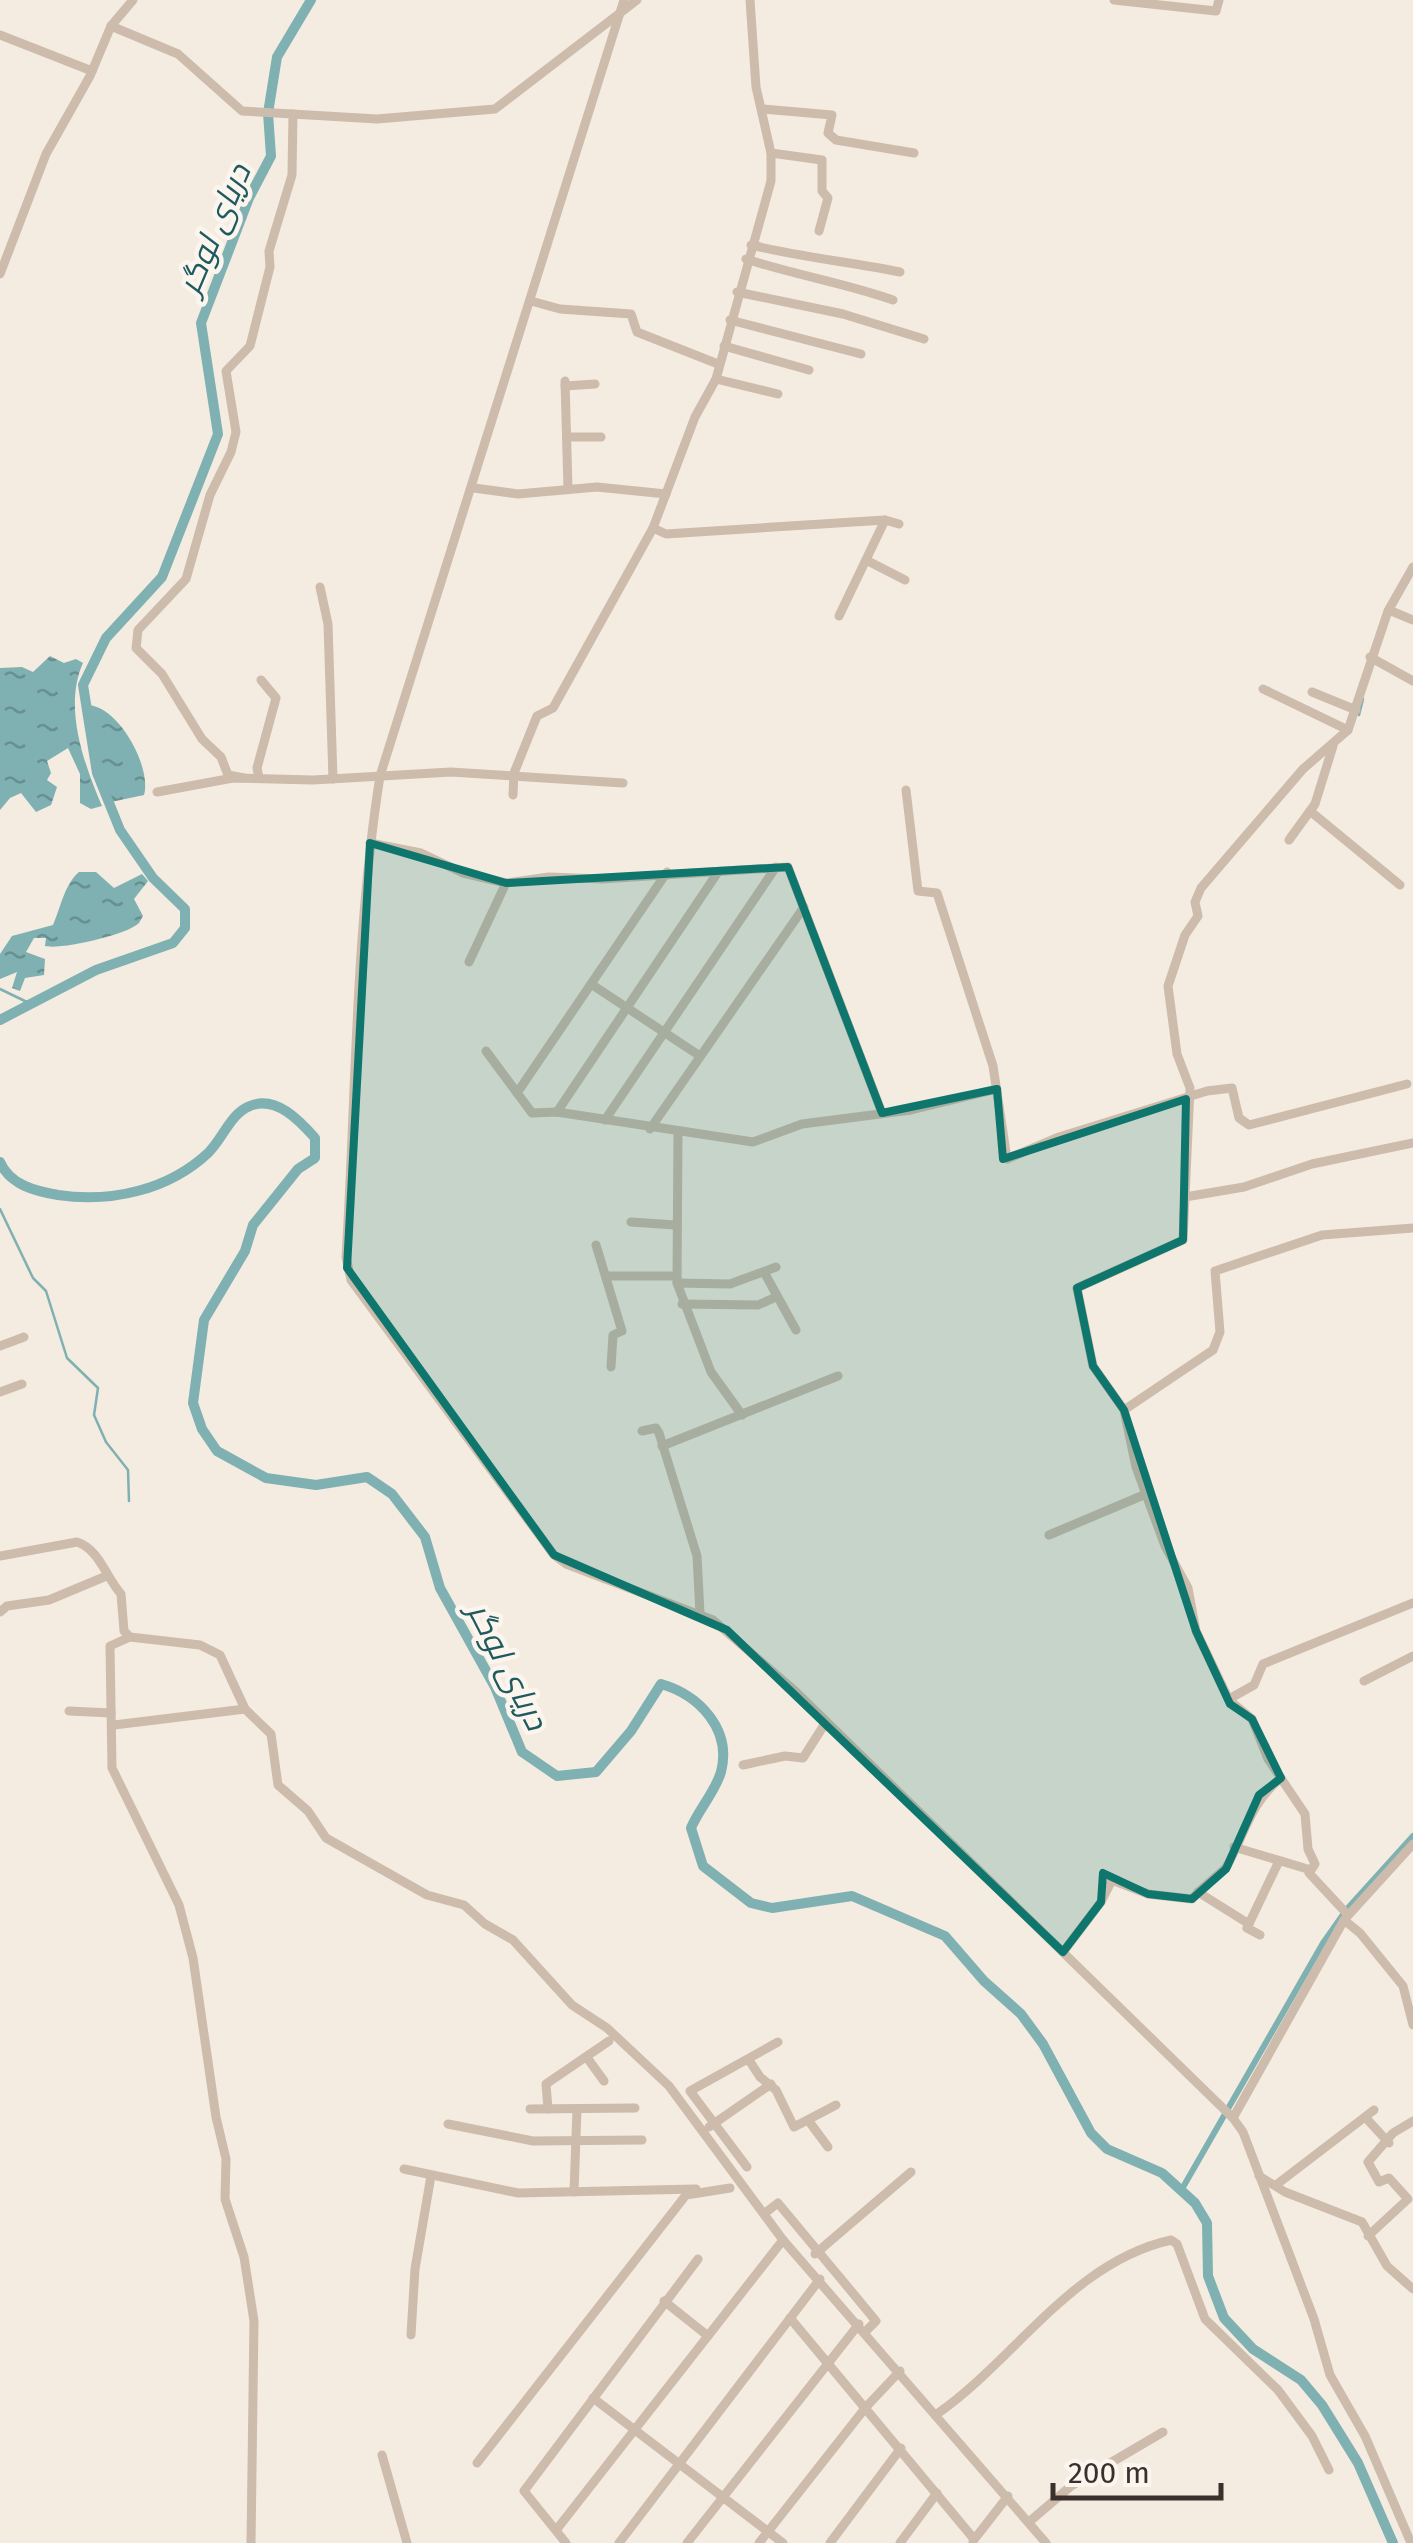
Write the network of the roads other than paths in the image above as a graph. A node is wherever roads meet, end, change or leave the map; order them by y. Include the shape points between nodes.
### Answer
1 (133, 0) edge
2 (624, 0) edge
3 (637, 0) edge
4 (750, 0) edge
5 (1114, 0) edge
6 (1219, 0) edge
7 (620, 14) junction
8 (111, 26) junction
9 (0, 35) edge
10 (92, 72) junction
11 (763, 108) junction
12 (288, 114) junction
13 (771, 153) junction
14 (914, 153) dead end
15 (819, 230) dead end
16 (751, 244) junction
17 (746, 259) junction
18 (900, 272) dead end
19 (0, 274) edge
20 (737, 292) junction
21 (893, 300) dead end
22 (531, 301) junction
23 (730, 320) junction
24 (924, 339) dead end
25 (724, 346) junction
26 (861, 354) dead end
27 (718, 364) junction
28 (809, 370) dead end
29 (716, 379) junction
30 (595, 384) dead end
31 (778, 394) dead end
32 (602, 437) dead end
33 (567, 438) junction
34 (474, 488) junction
35 (568, 489) junction
36 (666, 494) junction
37 (885, 520) junction
38 (899, 524) dead end
39 (652, 528) junction
40 (866, 560) junction
41 (1413, 567) edge
42 (905, 580) dead end
43 (320, 587) dead end
44 (1389, 610) junction
45 (839, 616) dead end
46 (1413, 620) edge
47 (1373, 659) junction
48 (261, 680) dead end
49 (1413, 681) edge
50 (1263, 689) dead end
51 (1312, 692) dead end
52 (1356, 710) junction
53 (1348, 730) junction
54 (1333, 746) junction
55 (514, 774) junction
56 (380, 776) junction
57 (244, 778) junction
58 (259, 778) junction
59 (332, 779) junction
60 (622, 783) dead end
61 (906, 790) dead end
62 (157, 792) dead end
63 (513, 794) dead end
64 (1310, 811) junction
65 (1289, 840) dead end
66 (370, 843) junction
67 (776, 867) junction
68 (667, 872) junction
69 (718, 872) junction
70 (506, 883) junction
71 (1400, 885) dead end
72 (804, 907) junction
73 (470, 962) dead end
74 (592, 984) junction
75 (628, 1007) junction
76 (664, 1032) junction
77 (486, 1050) dead end
78 (700, 1056) junction
79 (1408, 1084) dead end
80 (997, 1089) junction
81 (517, 1093) junction
82 (1186, 1099) junction
83 (557, 1112) junction
84 (882, 1113) junction
85 (605, 1120) junction
86 (650, 1129) junction
87 (678, 1132) junction
88 (1413, 1143) edge
89 (1185, 1197) junction
90 (631, 1222) dead end
91 (676, 1225) junction
92 (1413, 1228) edge
93 (596, 1246) dead end
94 (776, 1267) dead end
95 (764, 1272) junction
96 (607, 1276) junction
97 (676, 1280) junction
98 (776, 1297) junction
99 (682, 1304) junction
100 (796, 1330) dead end
101 (24, 1337) dead end
102 (0, 1346) edge
103 (611, 1367) dead end
104 (838, 1376) dead end
105 (22, 1384) dead end
106 (0, 1392) edge
107 (1124, 1410) junction
108 (742, 1416) junction
109 (642, 1431) dead end
110 (662, 1446) junction
111 (1146, 1494) junction
112 (1049, 1535) dead end
113 (0, 1556) edge
114 (104, 1577) junction
115 (1413, 1603) edge
116 (0, 1612) edge
117 (700, 1614) junction
118 (130, 1637) junction
119 (1413, 1656) edge
120 (1364, 1681) dead end
121 (1228, 1699) junction
122 (245, 1709) junction
123 (70, 1711) dead end
124 (111, 1714) junction
125 (826, 1722) junction
126 (114, 1725) junction
127 (743, 1764) dead end
128 (1281, 1778) junction
129 (1413, 1844) edge
130 (1234, 1847) junction
131 (1279, 1861) junction
132 (1311, 1870) junction
133 (1198, 1892) junction
134 (1346, 1915) junction
135 (1249, 1924) junction
136 (1260, 1935) dead end
137 (1062, 1952) junction
138 (1413, 2025) edge
139 (609, 2042) dead end
140 (778, 2042) dead end
141 (588, 2059) junction
142 (749, 2060) junction
143 (604, 2080) dead end
144 (771, 2084) junction
145 (836, 2105) dead end
146 (635, 2108) dead end
147 (548, 2109) junction
148 (577, 2109) junction
149 (530, 2110) dead end
150 (1374, 2110) dead end
151 (1229, 2115) junction
152 (1365, 2117) junction
153 (808, 2120) junction
154 (1413, 2121) edge
155 (448, 2124) dead end
156 (713, 2124) junction
157 (703, 2132) junction
158 (642, 2140) dead end
159 (576, 2141) junction
160 (1388, 2142) junction
161 (828, 2146) dead end
162 (746, 2167) dead end
163 (404, 2169) dead end
164 (911, 2172) dead end
165 (431, 2176) junction
166 (1259, 2176) junction
167 (743, 2184) junction
168 (1276, 2185) junction
169 (730, 2188) junction
170 (574, 2192) junction
171 (765, 2213) junction
172 (1368, 2236) junction
173 (784, 2240) junction
174 (816, 2253) junction
175 (698, 2259) dead end
176 (806, 2263) junction
177 (1413, 2271) edge
178 (820, 2279) junction
179 (1403, 2280) junction
180 (1413, 2289) edge
181 (664, 2302) junction
182 (790, 2318) junction
183 (862, 2328) junction
184 (411, 2335) dead end
185 (708, 2336) junction
186 (829, 2361) junction
187 (900, 2371) junction
188 (593, 2398) junction
189 (866, 2406) junction
190 (941, 2411) junction
191 (634, 2430) junction
192 (1164, 2432) dead end
193 (902, 2448) junction
194 (382, 2456) dead end
195 (477, 2462) dead end
196 (679, 2464) junction
197 (1328, 2470) dead end
198 (938, 2493) junction
199 (1008, 2496) junction
200 (723, 2497) junction
201 (1033, 2518) junction
202 (556, 2529) junction
203 (768, 2532) junction
204 (973, 2541) edge
205 (251, 2543) edge
206 (406, 2543) edge
207 (566, 2543) edge
208 (618, 2543) edge
209 (687, 2543) edge
210 (759, 2543) edge
211 (783, 2543) edge
212 (830, 2543) edge
213 (900, 2543) edge
214 (1046, 2543) edge
215 (1411, 2543) edge

1 - 8 street
2 - 7 street
3 - 7 street
4 - 11 street
5 - 6 street via 1216,11
7 - 12 street via 494,110 377,119
7 - 22 street
8 - 10 street
8 - 12 street via 178,54 232,106
9 - 10 street
10 - 19 street via 46,154
11 - 13 street
11 - 14 street via 832,114 828,134 836,140
12 - 57 street via 292,175 270,267 250,346 226,370 236,432 186,579 138,630 136,648 162,674 228,775
13 - 15 street via 822,160 828,198
13 - 16 street via 771,181
16 - 17 street
16 - 18 street
17 - 20 street
17 - 21 street
20 - 23 street
20 - 24 street
22 - 27 street via 631,314 637,332
22 - 34 street
23 - 25 street
23 - 26 street
25 - 27 street
25 - 28 street
27 - 29 street
29 - 31 street
29 - 36 street
30 - 33 street via 565,384
32 - 33 street
33 - 35 street
34 - 35 street via 518,494
34 - 56 street
35 - 36 street
36 - 39 street
37 - 38 street
37 - 39 street via 666,534
37 - 40 street
39 - 55 street via 553,708 537,716
40 - 42 street
40 - 45 street
41 - 44 street
43 - 59 street via 328,624
44 - 46 street
44 - 47 street
47 - 49 street
47 - 52 street
48 - 58 street via 276,698
50 - 53 street
51 - 52 street
52 - 53 street
53 - 54 street
54 - 64 street
54 - 82 street via 1303,770 1201,888 1198,916 1168,986 1177,1054 1190,1088
55 - 56 street
55 - 60 street
55 - 63 street
56 - 59 street
56 - 66 street
57 - 58 street
57 - 62 street
58 - 59 street
61 - 80 street via 918,891 936,892
64 - 65 street
64 - 71 street
66 - 70 street
66 - 117 street via 346,1258 351,1280 554,1555
67 - 69 street
67 - 72 street via 790,868
67 - 76 street
68 - 69 street
68 - 70 street
68 - 74 street
69 - 75 street
70 - 73 street
72 - 78 street
72 - 84 street
74 - 75 street
74 - 81 street
75 - 76 street
75 - 83 street
76 - 78 street
76 - 85 street
77 - 81 street
78 - 86 street
79 - 82 street via 1250,1125 1238,1118 1232,1088
80 - 82 street via 1007,1159
80 - 84 street
81 - 83 street via 532,1112
82 - 89 street
83 - 85 street
84 - 87 street via 802,1124 752,1142
85 - 86 street
86 - 87 street
87 - 91 street
88 - 89 street
89 - 107 street via 1183,1240 1077,1288 1093,1366
90 - 91 street
91 - 97 street
92 - 107 street via 1322,1235 1214,1272 1220,1332 1213,1350
93 - 96 street
94 - 95 street
95 - 97 street via 730,1284
95 - 98 street
96 - 97 street
96 - 103 street via 622,1331 613,1335
97 - 99 street
98 - 99 street via 758,1305
98 - 100 street
99 - 108 street via 710,1372
101 - 102 street
104 - 108 street
105 - 106 street
107 - 111 street
108 - 110 street
109 - 110 street via 656,1428
110 - 117 street via 697,1556
111 - 112 street
111 - 121 street
113 - 114 street via 77,1542 94,1551
114 - 116 street
114 - 118 street via 121,1594
115 - 121 street via 1264,1664 1254,1685
117 - 125 street via 727,1630
118 - 122 street via 215,1651
118 - 124 street via 110,1646
119 - 120 street
121 - 128 street via 1252,1718
122 - 126 street
122 - 157 street via 272,1734 278,1785 308,1810 326,1838 426,1894 464,1904 512,1940 572,2005 608,2028 669,2086
123 - 124 street
124 - 126 street
125 - 127 street via 803,1758
125 - 137 street
126 - 205 street via 112,1768 178,1905 194,1958 226,2159 226,2198 254,2321
128 - 130 street via 1259,1795
128 - 132 street via 1305,1814
129 - 134 street
130 - 131 street
130 - 133 street via 1226,1868
131 - 132 street
131 - 135 street
132 - 134 street
133 - 135 street
133 - 137 street via 1192,1899 1166,1898 1112,1880
134 - 138 street via 1403,1986
134 - 151 street
135 - 136 street
137 - 151 street
139 - 141 street
140 - 142 street
141 - 143 street
141 - 147 street via 546,2084
142 - 144 street
142 - 156 street via 690,2091
144 - 153 street via 794,2127
144 - 156 street
145 - 153 street
146 - 148 street
147 - 148 street
147 - 149 street
148 - 159 street
150 - 152 street
151 - 166 street
152 - 160 street
152 - 168 street
153 - 161 street
154 - 160 street
155 - 159 street via 532,2141
156 - 157 street
156 - 162 street
157 - 167 street
158 - 159 street
159 - 170 street
160 - 172 street via 1368,2162 1379,2182 1389,2178 1408,2199
163 - 165 street
164 - 174 street
165 - 170 street via 518,2193
165 - 184 street via 414,2268
166 - 168 street
166 - 215 street via 1330,2375 1365,2436
167 - 169 street
167 - 171 street
168 - 172 street via 1351,2215
169 - 170 street
169 - 195 street via 686,2195
171 - 173 street
171 - 174 street via 778,2203
172 - 179 street
173 - 176 street
173 - 185 street
174 - 176 street
174 - 183 street via 876,2321
175 - 181 street
176 - 178 street
177 - 179 street
178 - 182 street
178 - 183 street
179 - 180 street
181 - 185 street
181 - 188 street
182 - 186 street
182 - 196 street
183 - 186 street
183 - 187 street
185 - 191 street
186 - 189 street
186 - 200 street
187 - 189 street
187 - 190 street
188 - 191 street
188 - 202 street via 524,2491
189 - 193 street
189 - 203 street
190 - 197 street via 1080,2284 1170,2240 1205,2319 1278,2390
190 - 199 street
191 - 196 street
191 - 202 street
192 - 201 street via 1071,2486
193 - 198 street
193 - 212 street
194 - 206 street
196 - 200 street
196 - 208 street
198 - 204 street
198 - 213 street
199 - 201 street
199 - 204 street
200 - 203 street
200 - 209 street
201 - 214 street
202 - 207 street
203 - 210 street
203 - 211 street

